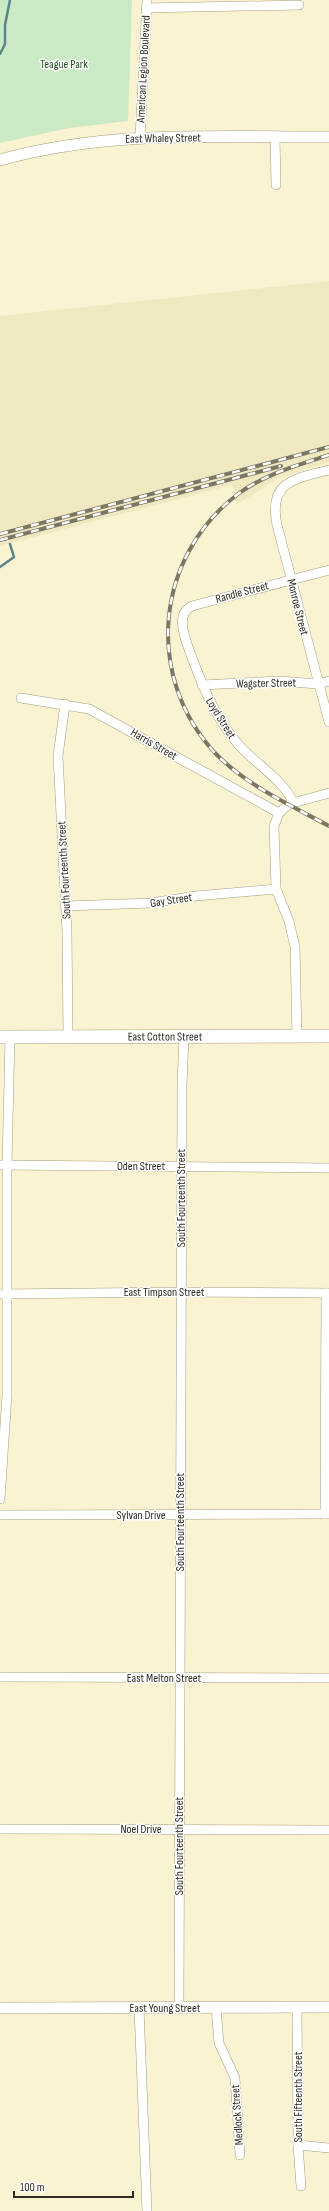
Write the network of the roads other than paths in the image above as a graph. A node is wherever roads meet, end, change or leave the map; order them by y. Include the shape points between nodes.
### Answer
1 (146, 4) edge
2 (299, 5) dead end
3 (329, 136) edge
4 (275, 137) junction
5 (140, 138) junction
6 (0, 160) edge
7 (276, 185) dead end
8 (329, 470) edge
9 (329, 570) edge
10 (292, 580) junction
11 (183, 616) joint
12 (329, 681) edge
13 (318, 684) junction
14 (202, 685) junction
15 (21, 698) dead end
16 (65, 704) junction
17 (329, 722) edge
18 (329, 793) edge
19 (293, 802) junction
20 (279, 813) junction
21 (276, 889) junction
22 (66, 906) junction
23 (68, 1036) junction
24 (184, 1036) junction
25 (297, 1036) junction
26 (329, 1036) edge
27 (5, 1037) edge
28 (3, 1165) edge
29 (182, 1166) junction
30 (329, 1168) edge
31 (181, 1292) junction
32 (327, 1293) edge
33 (4, 1294) edge
34 (0, 1499) edge
35 (327, 1514) edge
36 (0, 1515) edge
37 (180, 1515) junction
38 (0, 1677) edge
39 (181, 1678) junction
40 (329, 1678) edge
41 (0, 1829) edge
42 (179, 1829) junction
43 (329, 1830) edge
44 (179, 2007) junction
45 (216, 2007) junction
46 (297, 2007) junction
47 (329, 2007) edge
48 (0, 2008) edge
49 (139, 2008) junction
50 (298, 2145) junction
51 (329, 2148) edge
52 (240, 2154) dead end
53 (301, 2186) dead end
54 (147, 2211) edge

1 - 2 street
1 - 5 street, American Legion Boulevard
3 - 4 street, East Whaley Street
4 - 5 street, East Whaley Street
4 - 7 street
5 - 6 street, East Whaley Street via 52,148
8 - 10 street, Monroe Street via 292,480 284,484 278,492 274,514
9 - 10 street, Randle Street
10 - 11 street, Randle Street via 192,606
10 - 13 street, Monroe Street
11 - 14 street, Loyd Street via 183,629
12 - 13 street, Wagster Street
13 - 14 street, Wagster Street via 279,681
13 - 17 street, Monroe Street
14 - 19 street, Loyd Street via 216,714 238,745 280,784
15 - 16 street, Harris Street
16 - 20 street, Harris Street via 89,708
16 - 22 street, South Fourteenth Street via 58,756
18 - 19 street
19 - 20 street
20 - 21 street via 274,826
21 - 22 street, Gay Street via 196,896 151,904
21 - 25 street via 294,938
22 - 23 street, South Fourteenth Street
23 - 24 main road, East Cotton Street
23 - 27 main road, East Cotton Street
24 - 25 main road, East Cotton Street
24 - 29 street, South Fourteenth Street
25 - 26 main road, East Cotton Street
27 - 28 street
28 - 29 street, Oden Street
28 - 33 street
29 - 30 street, Oden Street
29 - 31 street, South Fourteenth Street
31 - 32 street, East Timpson Street
31 - 33 street, East Timpson Street
31 - 37 street, South Fourteenth Street
32 - 35 street
33 - 34 street via 6,1407
35 - 37 street, Sylvan Drive
36 - 37 street, Sylvan Drive
37 - 39 street, South Fourteenth Street
38 - 39 street, East Melton Street
39 - 40 street, East Melton Street
39 - 42 street, South Fourteenth Street
41 - 42 street, Noel Drive
42 - 43 street, Noel Drive
42 - 44 street, South Fourteenth Street
44 - 45 street, East Young Street
44 - 49 street, East Young Street
45 - 46 street, East Young Street
45 - 52 street, Medlock Street via 220,2043 234,2078
46 - 47 street, East Young Street
46 - 50 street, South Fifteenth Street
48 - 49 street, East Young Street
49 - 54 street
50 - 51 street
50 - 53 street, South Fifteenth Street

